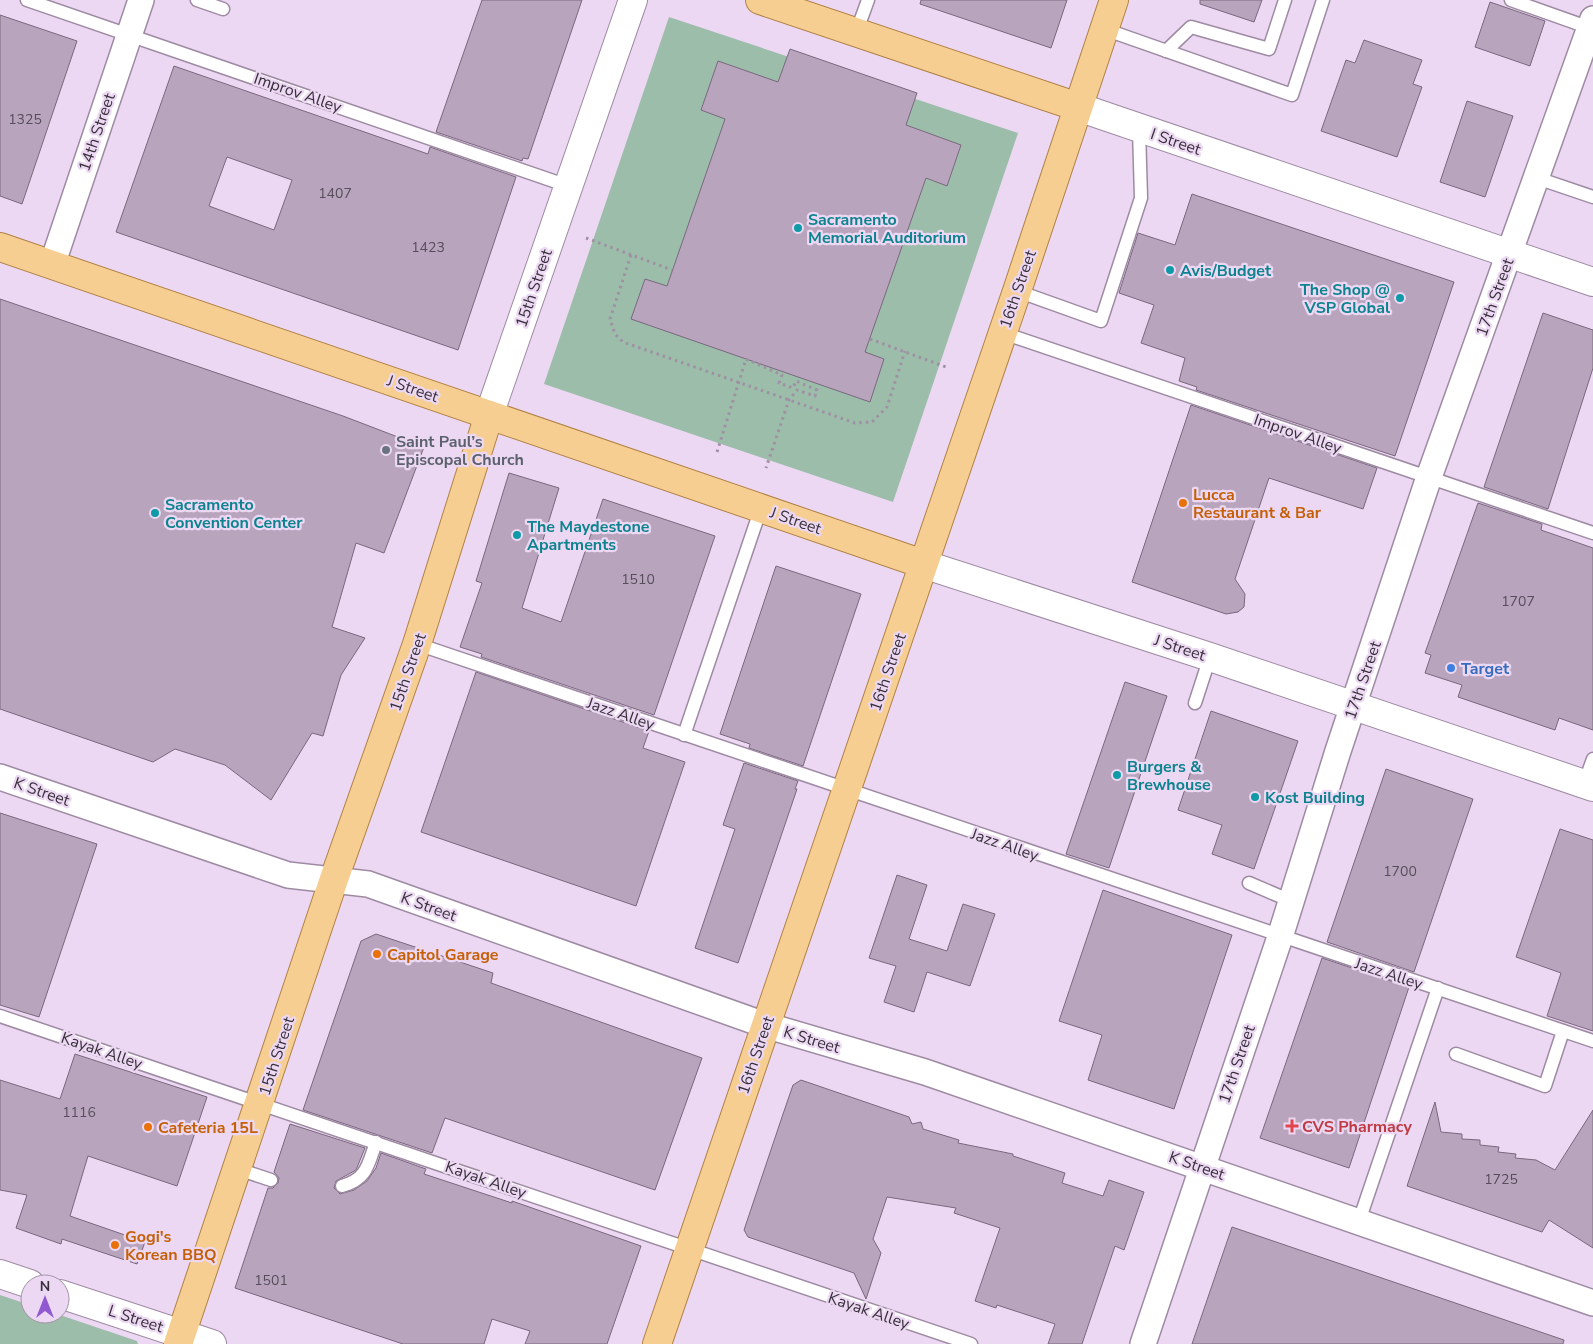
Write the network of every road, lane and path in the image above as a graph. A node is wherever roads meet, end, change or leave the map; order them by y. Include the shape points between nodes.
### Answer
1 (27, 0) edge
2 (141, 0) edge
3 (197, 0) edge
4 (633, 0) edge
5 (760, 0) edge
6 (868, 0) edge
7 (1114, 0) edge
8 (1285, 0) edge
9 (1323, 0) edge
10 (1511, 0) edge
11 (801, 7) edge
12 (223, 9) dead end
13 (1592, 25) edge
14 (1104, 29) junction
15 (856, 33) junction
16 (130, 35) junction
17 (1166, 51) junction
18 (1078, 108) junction
19 (1140, 129) junction
20 (1537, 178) junction
21 (568, 186) junction
22 (1593, 197) edge
23 (586, 238) dead end
24 (0, 247) edge
25 (1509, 254) junction
26 (631, 255) junction
27 (52, 265) junction
28 (672, 270) dead end
29 (1593, 282) edge
30 (1017, 291) junction
31 (1002, 333) junction
32 (870, 339) dead end
33 (905, 351) junction
34 (946, 367) dead end
35 (740, 382) junction
36 (789, 400) junction
37 (489, 415) junction
38 (717, 452) dead end
39 (766, 468) dead end
40 (1429, 477) junction
41 (761, 508) junction
42 (1593, 534) edge
43 (923, 564) junction
44 (418, 644) junction
45 (1210, 657) junction
46 (1195, 703) dead end
47 (1353, 706) junction
48 (684, 735) junction
49 (1590, 776) edge
50 (0, 777) edge
51 (847, 790) junction
52 (334, 879) junction
53 (1249, 883) dead end
54 (1291, 901) junction
55 (1280, 937) junction
56 (1438, 988) junction
57 (0, 1016) edge
58 (765, 1025) junction
59 (1563, 1032) junction
60 (1593, 1041) edge
61 (1456, 1054) dead end
62 (260, 1104) junction
63 (376, 1142) junction
64 (1201, 1167) junction
65 (238, 1169) junction
66 (271, 1180) dead end
67 (342, 1186) dead end
68 (1359, 1221) junction
69 (689, 1248) junction
70 (0, 1274) edge
71 (20, 1281) edge
72 (70, 1298) edge
73 (1593, 1303) edge
74 (180, 1339) edge
75 (212, 1344) edge
76 (657, 1344) edge
77 (971, 1344) edge
78 (1143, 1344) edge

1 - 16 lane, Improv Alley
2 - 16 street, 14th Street
3 - 12 lane
4 - 21 main road, 15th Street
5 - 11 main road, I Street
6 - 15 lane
7 - 14 main road, 16th Street
8 - 17 lane via 1269,49 1191,27
9 - 17 lane via 1292,94
10 - 13 lane
11 - 15 main road, I Street
13 - 20 street, 17th Street
14 - 17 lane
14 - 18 main road, 16th Street
15 - 18 main road, I Street
16 - 21 lane, Improv Alley
16 - 27 street, 14th Street
18 - 19 main road, I Street
18 - 30 main road, 16th Street
19 - 25 main road, I Street
19 - 30 lane via 1141,198 1100,321
20 - 22 lane
20 - 25 street, 17th Street
21 - 37 main road, 15th Street
23 - 26 path
24 - 27 main road, J Street
25 - 29 main road, I Street
25 - 40 street, 17th Street
26 - 28 path
26 - 35 path via 610,320 615,334 622,342
27 - 37 main road, J Street
30 - 31 main road, 16th Street
31 - 40 lane, Improv Alley
31 - 43 main road, 16th Street
32 - 33 path
33 - 34 path
33 - 36 path via 887,407 872,422 855,423
35 - 36 path
35 - 36 path via 746,359 782,375 779,383 793,388 796,381 818,390 815,396 797,390
35 - 38 path
36 - 39 path
37 - 41 main road, J Street
37 - 44 main road, 15th Street
40 - 42 lane, Improv Alley
40 - 47 street, 17th Street
41 - 43 main road, J Street
41 - 48 lane
43 - 45 main road, J Street
43 - 51 main road, 16th Street
44 - 48 lane, Jazz Alley
44 - 52 main road, 15th Street
45 - 46 lane
45 - 47 main road, J Street
47 - 49 main road, J Street
47 - 54 street, 17th Street
48 - 51 lane, Jazz Alley
50 - 52 street, K Street via 288,875
51 - 55 lane, Jazz Alley via 1133,881
51 - 58 main road, 16th Street
52 - 58 street, K Street via 368,884
52 - 62 main road, 15th Street
53 - 54 lane
54 - 55 street, 17th Street
55 - 56 lane, Jazz Alley
55 - 64 street, 17th Street
56 - 59 lane, Jazz Alley
56 - 68 lane
57 - 62 lane, Kayak Alley
58 - 64 street, K Street via 925,1072
58 - 69 main road, 16th Street
59 - 60 lane, Jazz Alley
59 - 61 lane via 1545,1086
62 - 63 lane, Kayak Alley
62 - 65 main road, 15th Street
63 - 67 lane via 365,1172 356,1182
63 - 69 lane, Kayak Alley
64 - 68 street, K Street
64 - 78 street, 17th Street
65 - 66 lane
65 - 74 main road, 15th Street
68 - 73 street, K Street
69 - 76 main road, 16th Street
69 - 77 lane, Kayak Alley
70 - 71 main road
72 - 74 main road, L Street
74 - 75 main road, L Street

